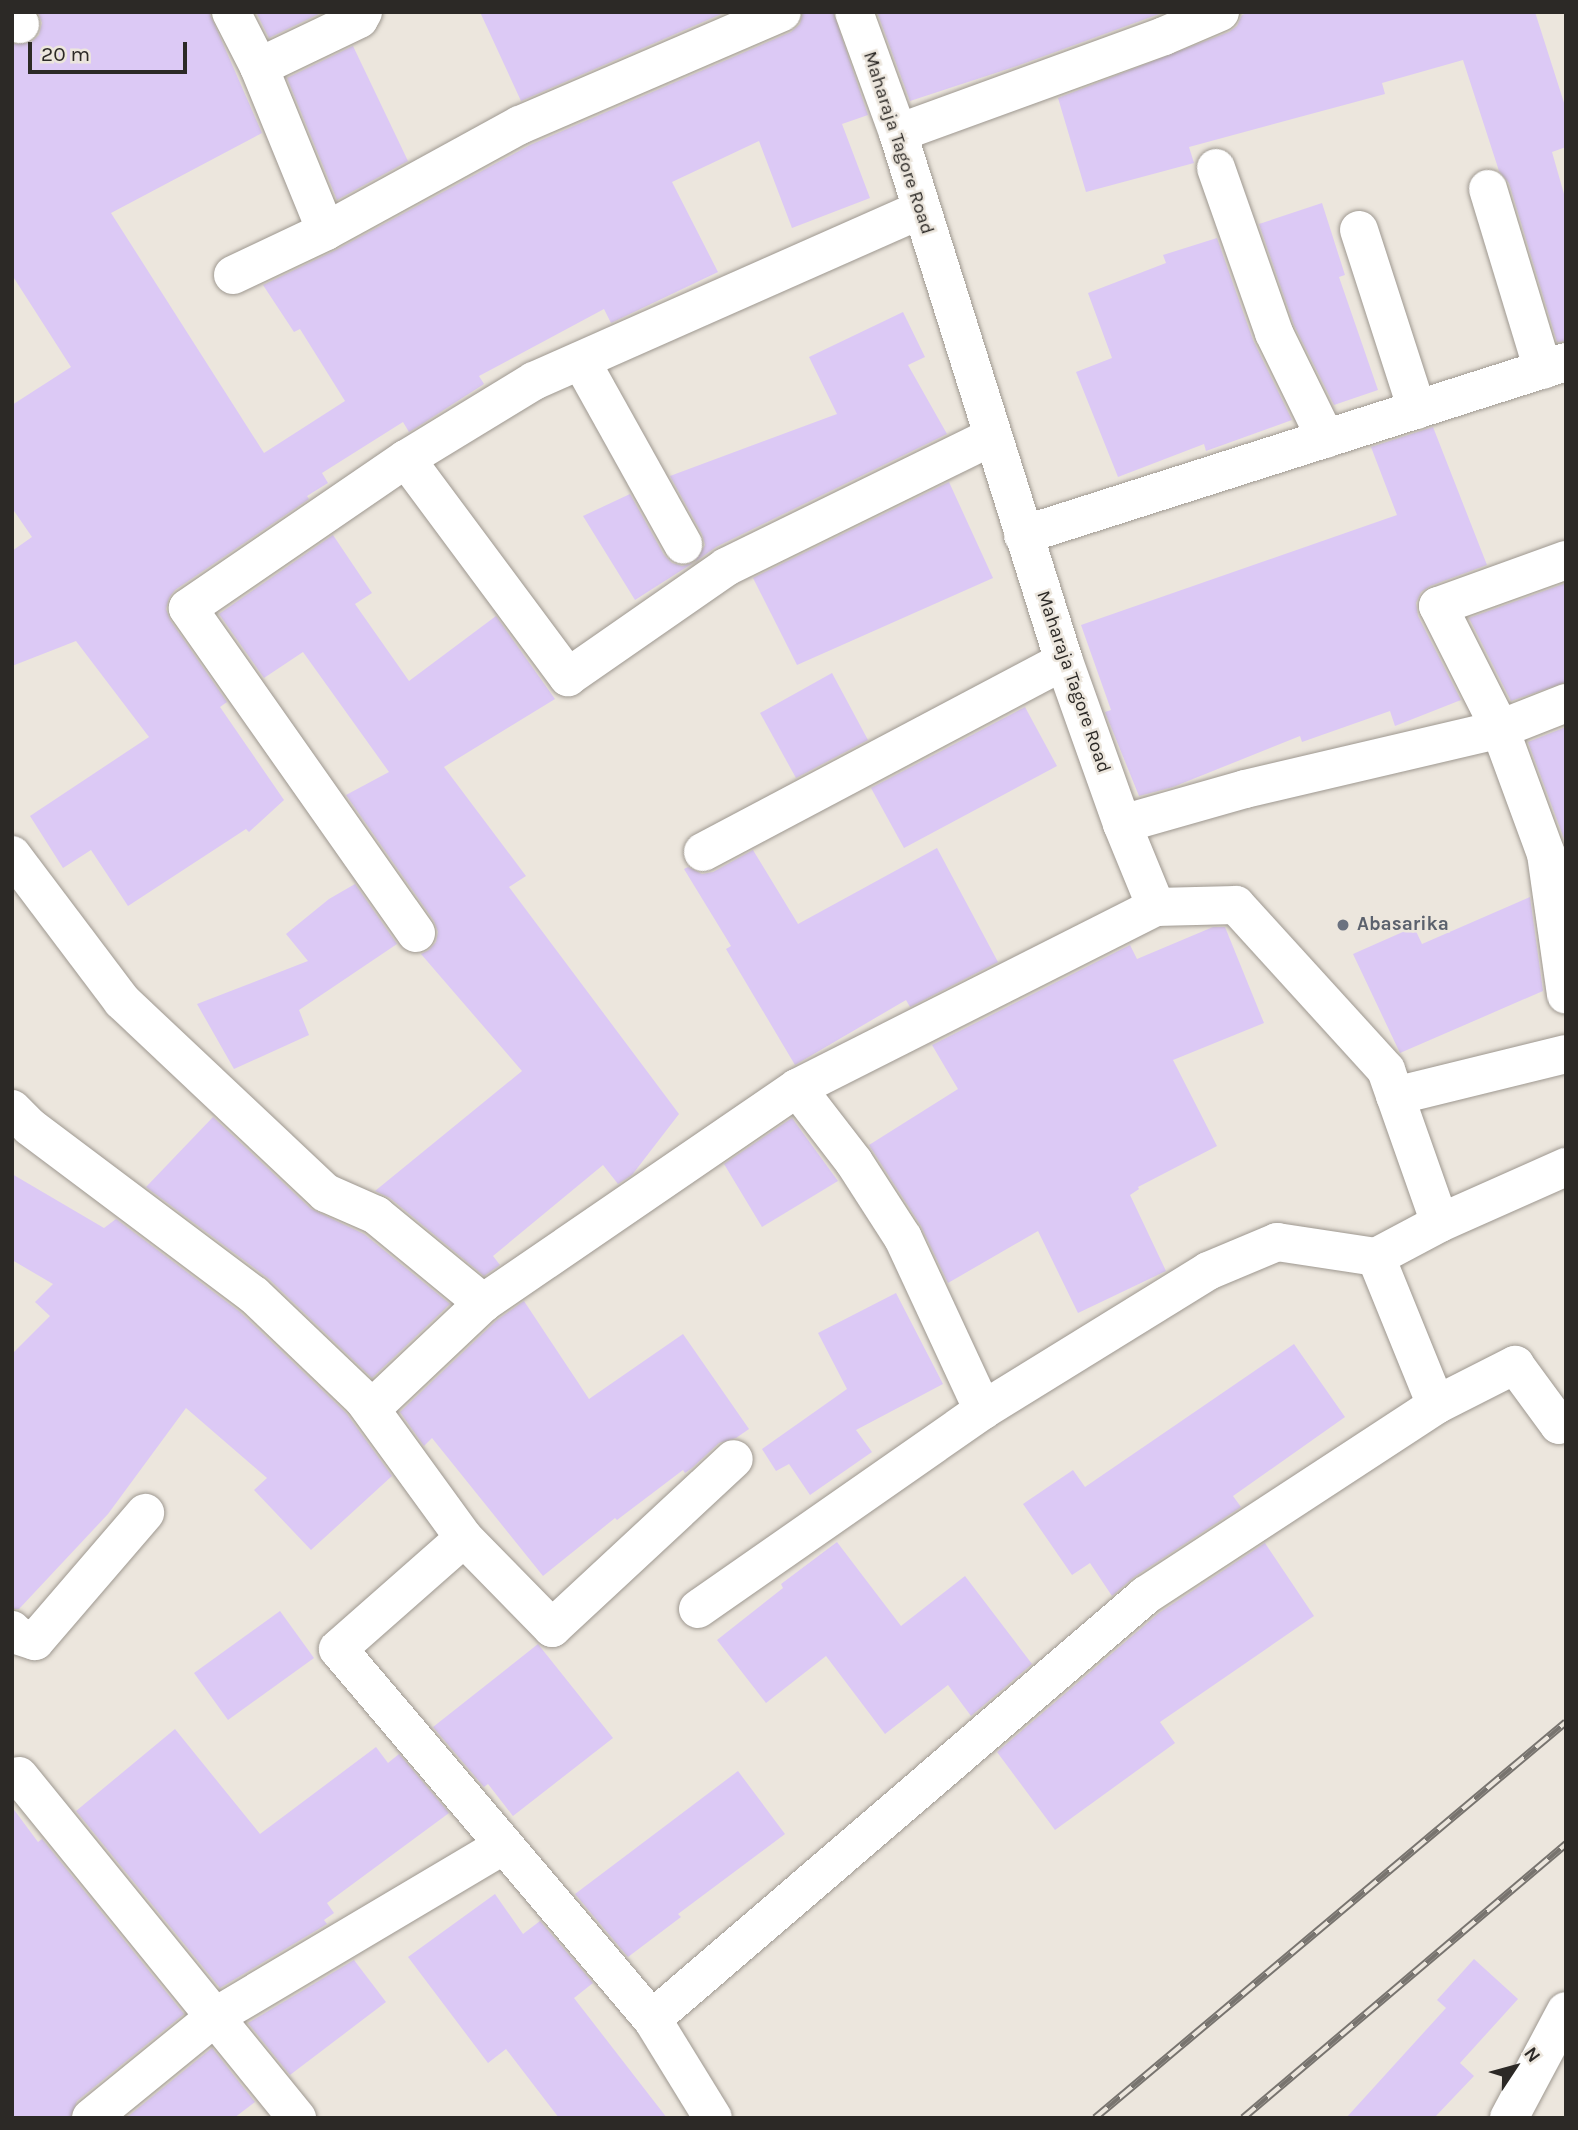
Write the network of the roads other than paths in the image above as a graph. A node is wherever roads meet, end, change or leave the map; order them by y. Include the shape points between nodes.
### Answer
1 (231, 12) edge
2 (363, 12) edge
3 (782, 12) edge
4 (854, 12) edge
5 (1220, 12) edge
6 (259, 67) junction
7 (898, 134) junction
8 (1216, 168) dead end
9 (1488, 189) dead end
10 (920, 210) junction
11 (1359, 230) dead end
12 (326, 231) junction
13 (233, 275) dead end
14 (581, 360) junction
15 (1554, 366) edge
16 (1417, 410) junction
17 (992, 436) junction
18 (1326, 439) junction
19 (406, 459) junction
20 (1023, 535) junction
21 (683, 544) dead end
22 (1566, 560) edge
23 (1064, 661) junction
24 (1566, 703) edge
25 (1500, 729) junction
26 (1122, 824) junction
27 (1556, 850) edge
28 (703, 852) dead end
29 (12, 855) edge
30 (1156, 907) junction
31 (416, 933) dead end
32 (1566, 995) edge
33 (1566, 1054) edge
34 (797, 1088) junction
35 (1395, 1096) junction
36 (12, 1109) edge
37 (1566, 1167) edge
38 (1440, 1223) junction
39 (1376, 1256) junction
40 (483, 1303) junction
41 (1436, 1405) junction
42 (371, 1409) junction
43 (983, 1410) junction
44 (1566, 1421) edge
45 (734, 1459) dead end
46 (145, 1513) dead end
47 (464, 1538) junction
48 (698, 1609) dead end
49 (12, 1630) edge
50 (19, 1776) dead end
51 (504, 1845) junction
52 (1566, 2011) edge
53 (216, 2016) junction
54 (652, 2019) junction
55 (91, 2118) edge
56 (297, 2118) edge
57 (713, 2118) edge
58 (1508, 2118) edge

1 - 6 street
2 - 6 street via 359,19
3 - 12 street via 520,125
4 - 7 street, Maharaja Tagore Road
5 - 7 street
6 - 12 street
7 - 10 street, Maharaja Tagore Road
8 - 18 street via 1275,333
9 - 15 street
10 - 14 street
10 - 17 street, Maharaja Tagore Road
11 - 16 street
12 - 13 street
14 - 19 street via 534,381
14 - 21 street
15 - 16 street
16 - 18 street
17 - 19 street via 726,567 568,677
17 - 20 street, Maharaja Tagore Road
18 - 20 street
19 - 31 street via 188,608
20 - 23 street, Maharaja Tagore Road
22 - 25 street via 1438,606
23 - 26 street, Maharaja Tagore Road
23 - 28 street
24 - 25 street
25 - 26 street via 1245,789
25 - 27 street
26 - 30 street, Maharaja Tagore Road
27 - 32 street
29 - 40 street via 132,1010 326,1193 376,1214
30 - 34 street
30 - 35 street via 1236,905 1386,1070
33 - 35 street
34 - 40 street
34 - 43 street via 854,1162 903,1238
35 - 38 street
36 - 42 street via 254,1295
37 - 38 street
38 - 39 street
39 - 41 street
39 - 43 street via 1278,1241 1208,1270
40 - 42 street
41 - 44 street via 1515,1365 1559,1425
41 - 54 street via 1146,1595
42 - 47 street
43 - 48 street
45 - 47 street via 552,1628
46 - 49 street via 36,1641
47 - 51 street via 338,1649
50 - 53 street
51 - 53 street
51 - 54 street
52 - 58 street
53 - 55 street
53 - 56 street
54 - 57 street

